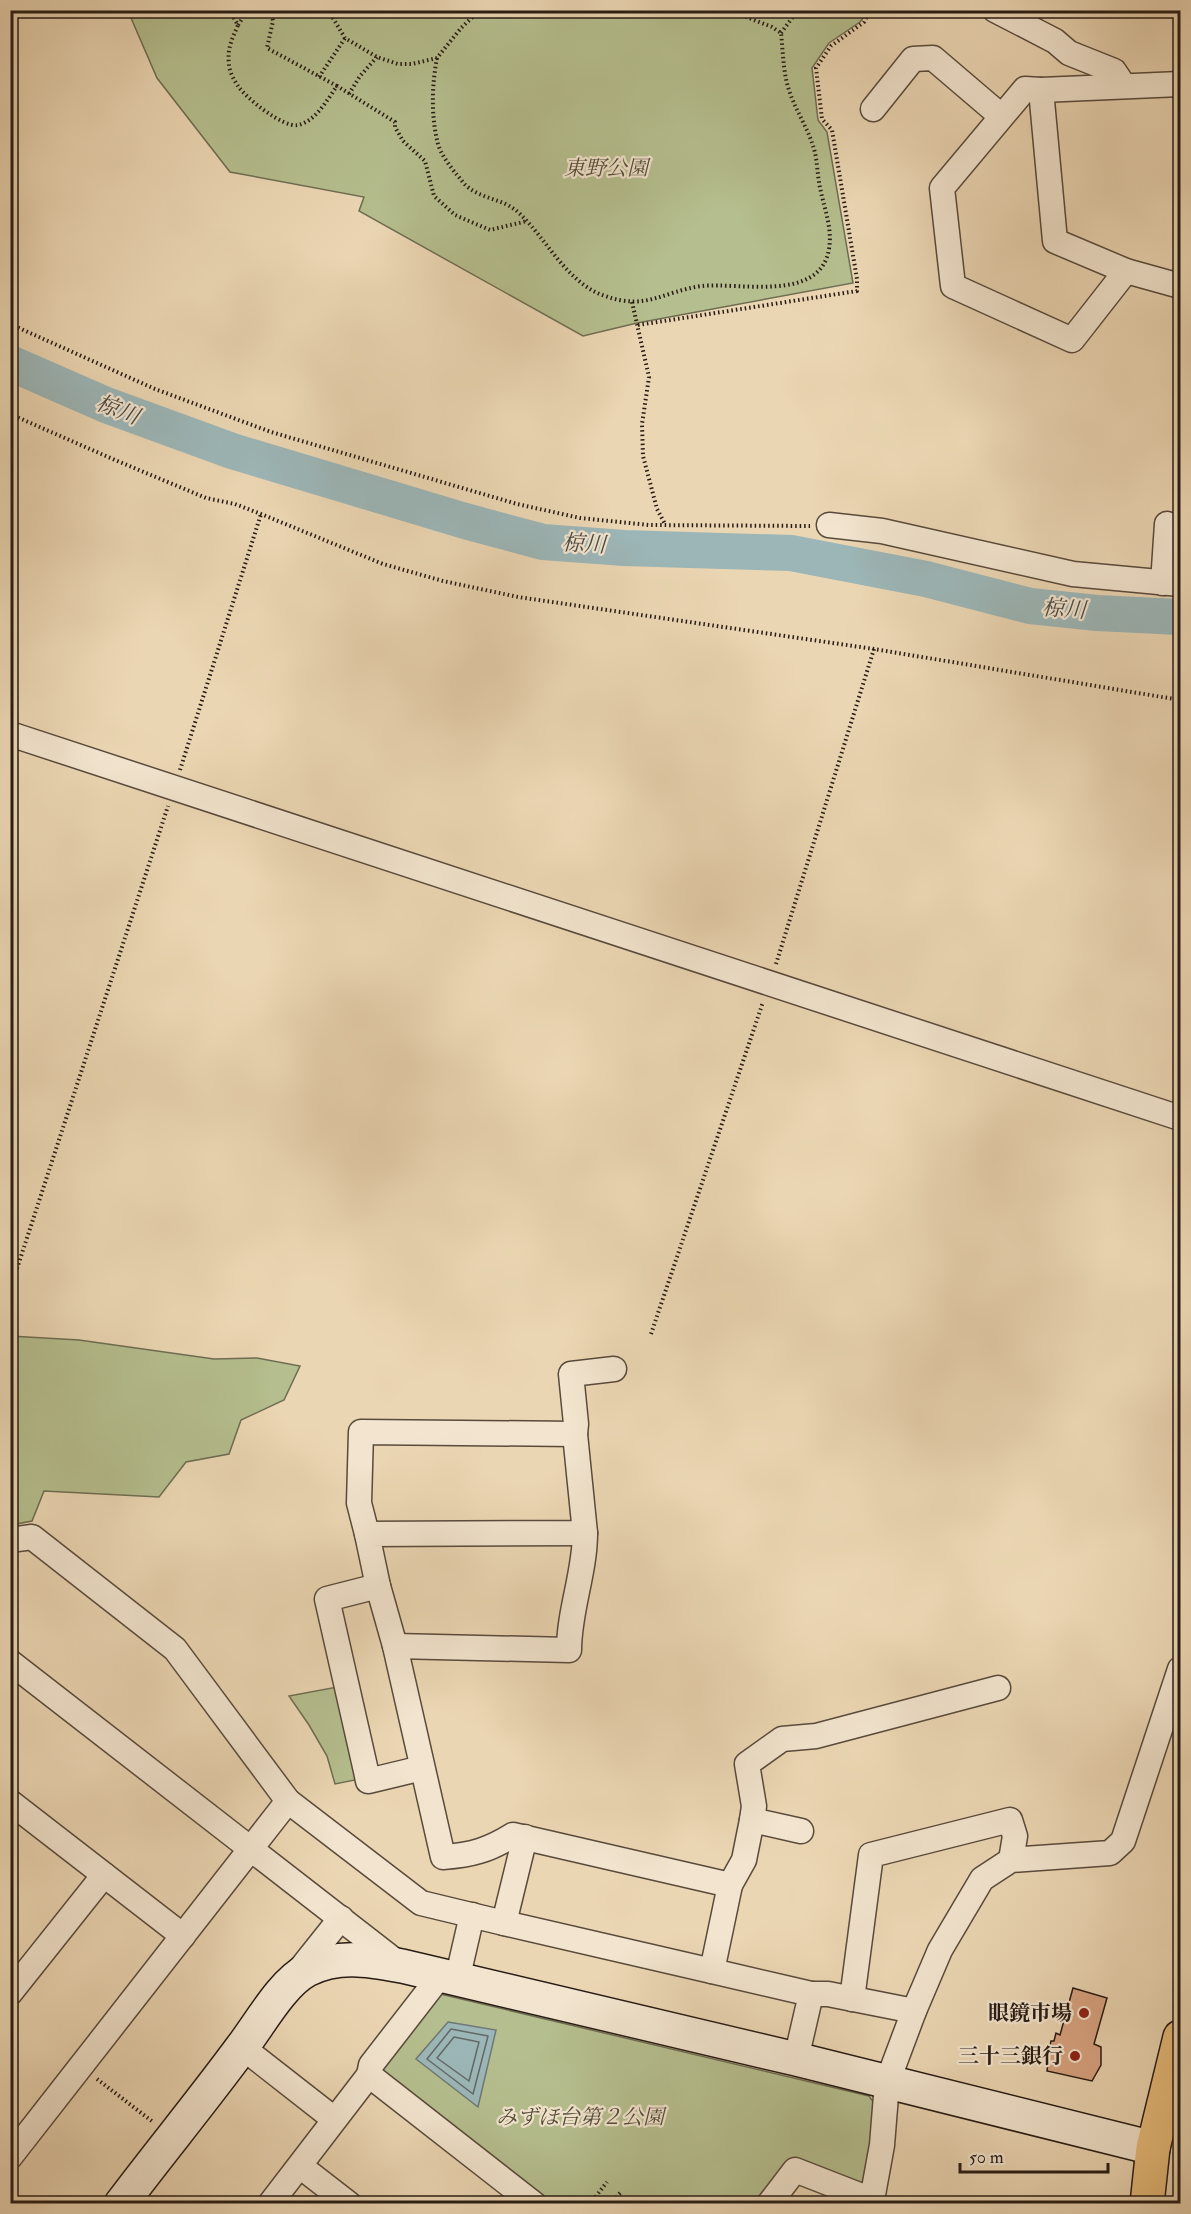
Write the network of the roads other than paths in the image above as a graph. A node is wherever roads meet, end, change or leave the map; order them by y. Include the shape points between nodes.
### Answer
1 (995, 10) edge
2 (1180, 84) edge
3 (1124, 87) junction
4 (1041, 90) junction
5 (873, 109) dead end
6 (1001, 116) junction
7 (1126, 271) junction
8 (1180, 286) edge
9 (829, 525) road end
10 (1167, 525) dead end
11 (1172, 584) edge
12 (10, 734) edge
13 (1180, 1118) edge
14 (614, 1369) dead end
15 (574, 1434) junction
16 (585, 1533) junction
17 (368, 1534) junction
18 (10, 1540) edge
19 (378, 1586) junction
20 (394, 1646) junction
21 (10, 1662) edge
22 (1180, 1669) edge
23 (998, 1688) dead end
24 (422, 1768) junction
25 (288, 1800) junction
26 (15, 1815) edge
27 (752, 1820) junction
28 (801, 1831) dead end
29 (525, 1837) junction
30 (251, 1848) junction
31 (1011, 1860) junction
32 (104, 1875) junction
33 (730, 1885) junction
34 (471, 1915) junction
35 (341, 1918) junction
36 (504, 1923) junction
37 (183, 1936) junction
38 (402, 1966) junction
39 (712, 1971) junction
40 (449, 1978) junction
41 (282, 1992) junction
42 (10, 1993) edge
43 (811, 1994) junction
44 (852, 1999) junction
45 (914, 2011) junction
46 (1180, 2037) edge
47 (242, 2047) junction
48 (796, 2059) junction
49 (369, 2075) junction
50 (887, 2083) junction
51 (334, 2119) junction
52 (1153, 2148) junction
53 (10, 2157) edge
54 (300, 2166) junction
55 (121, 2204) edge
56 (270, 2204) edge
57 (349, 2204) edge
58 (534, 2204) edge
59 (769, 2204) edge
60 (1147, 2204) edge

1 - 3 street via 1055,41 1069,53 1114,71
2 - 3 street
3 - 4 street
4 - 6 street via 1025,89
4 - 7 street via 1055,241
5 - 6 street via 913,58 933,58
6 - 7 street via 942,188 953,286 1072,340
7 - 8 street
9 - 11 street via 882,531 1072,574
10 - 11 street
12 - 13 street
14 - 15 street via 571,1374
15 - 16 street
15 - 17 street via 361,1432 359,1503
16 - 17 street
16 - 20 street via 569,1628 570,1650
17 - 19 street
18 - 25 street via 32,1537 175,1649
19 - 20 street
19 - 24 street via 327,1599 368,1781
20 - 24 street
21 - 30 street
22 - 31 street via 1123,1841 1110,1853
23 - 27 street via 816,1736 782,1739 747,1764 754,1806
24 - 29 street via 443,1857 490,1849 513,1835
25 - 30 street
25 - 34 street via 420,1903
26 - 32 street
27 - 28 street
27 - 33 street via 744,1860
29 - 33 street
29 - 36 street
30 - 35 street
30 - 37 street
31 - 44 street via 1015,1836 1010,1820 871,1856
31 - 45 street via 982,1879 976,1888 940,1950
32 - 37 street
32 - 42 street
33 - 39 street
34 - 36 street
34 - 40 street
35 - 38 street
35 - 41 street
36 - 39 street
37 - 53 street
38 - 40 street
38 - 41 street via 364,1960 322,1964 305,1971
39 - 43 street
40 - 48 street
40 - 49 street via 371,2065
41 - 47 street
43 - 44 street
43 - 48 street
44 - 45 street
45 - 50 street
46 - 52 highway
47 - 51 street
47 - 55 street
48 - 50 street
49 - 51 street
49 - 58 street
50 - 52 street
50 - 59 street via 872,2200 795,2170
51 - 54 street
52 - 60 highway
54 - 56 street
54 - 57 street

